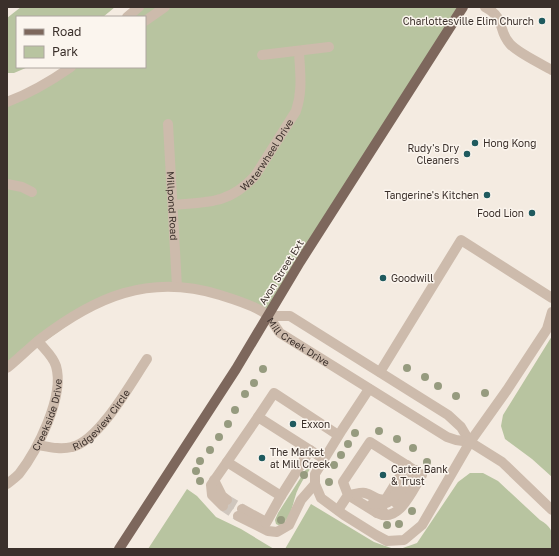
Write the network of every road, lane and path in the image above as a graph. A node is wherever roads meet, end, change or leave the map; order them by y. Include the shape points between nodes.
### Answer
1 (139, 7) edge
2 (165, 7) edge
3 (463, 7) edge
4 (485, 7) edge
5 (128, 16) edge
6 (146, 20) edge
7 (329, 47) dead end
8 (299, 51) junction
9 (262, 55) dead end
10 (70, 68) edge
11 (552, 70) edge
12 (7, 102) edge
13 (168, 124) dead end
14 (7, 184) edge
15 (32, 192) dead end
16 (173, 205) junction
17 (177, 287) junction
18 (552, 298) edge
19 (552, 312) edge
20 (268, 316) junction
21 (38, 341) junction
22 (147, 360) dead end
23 (7, 368) edge
24 (380, 372) junction
25 (369, 389) junction
26 (258, 416) junction
27 (338, 435) junction
28 (470, 442) junction
29 (38, 445) junction
30 (310, 450) junction
31 (324, 459) junction
32 (227, 462) junction
33 (411, 468) junction
34 (7, 484) edge
35 (315, 484) junction
36 (348, 495) junction
37 (281, 496) junction
38 (225, 503) tunnel mouth
39 (338, 510) junction
40 (552, 510) edge
41 (266, 523) junction
42 (277, 532) junction
43 (119, 549) edge

1 - 5 street
2 - 6 street
3 - 20 main road, Avon Street Ext
4 - 11 street via 499,19 505,37 511,45
7 - 8 street
8 - 9 street
8 - 16 street, Waterwheel Drive via 302,87 296,111 255,176 238,192 226,198 213,202
10 - 12 street via 47,84
13 - 16 street, Millpond Road
14 - 15 street
16 - 17 street, Millpond Road
17 - 20 street, Mill Creek Drive via 212,292 236,300
17 - 21 street, Mill Creek Drive via 139,289 106,298 83,310
18 - 24 street via 461,240
19 - 28 street via 547,329
20 - 24 street via 290,316
20 - 25 street, Mill Creek Drive via 280,333
20 - 43 main road, Avon Street Ext
21 - 23 street, Mill Creek Drive
21 - 29 street, Creekside Drive via 52,358 58,376 54,404
22 - 29 street, Ridgeview Circle via 94,435 73,447
24 - 28 street via 455,421
25 - 27 street
25 - 28 street, Mill Creek Drive via 447,437
26 - 27 street via 274,393
26 - 30 street
26 - 32 street
27 - 31 street
28 - 39 street via 422,525 404,540 387,541
28 - 40 street, Mill Creek Drive via 502,462
29 - 34 street, Creekside Drive via 18,476
30 - 31 street
30 - 37 street
31 - 35 street via 315,474
32 - 37 street
32 - 38 street via 211,485 212,495
33 - 36 street via 394,497 385,504 372,504 362,498
33 - 36 street via 370,442 343,482
33 - 36 street via 422,475 403,506 390,516 376,513
35 - 39 street via 321,498
35 - 42 street via 301,500 290,525
36 - 39 street
37 - 41 street
41 - 42 street
41 - 42 street via 240,513 268,531

